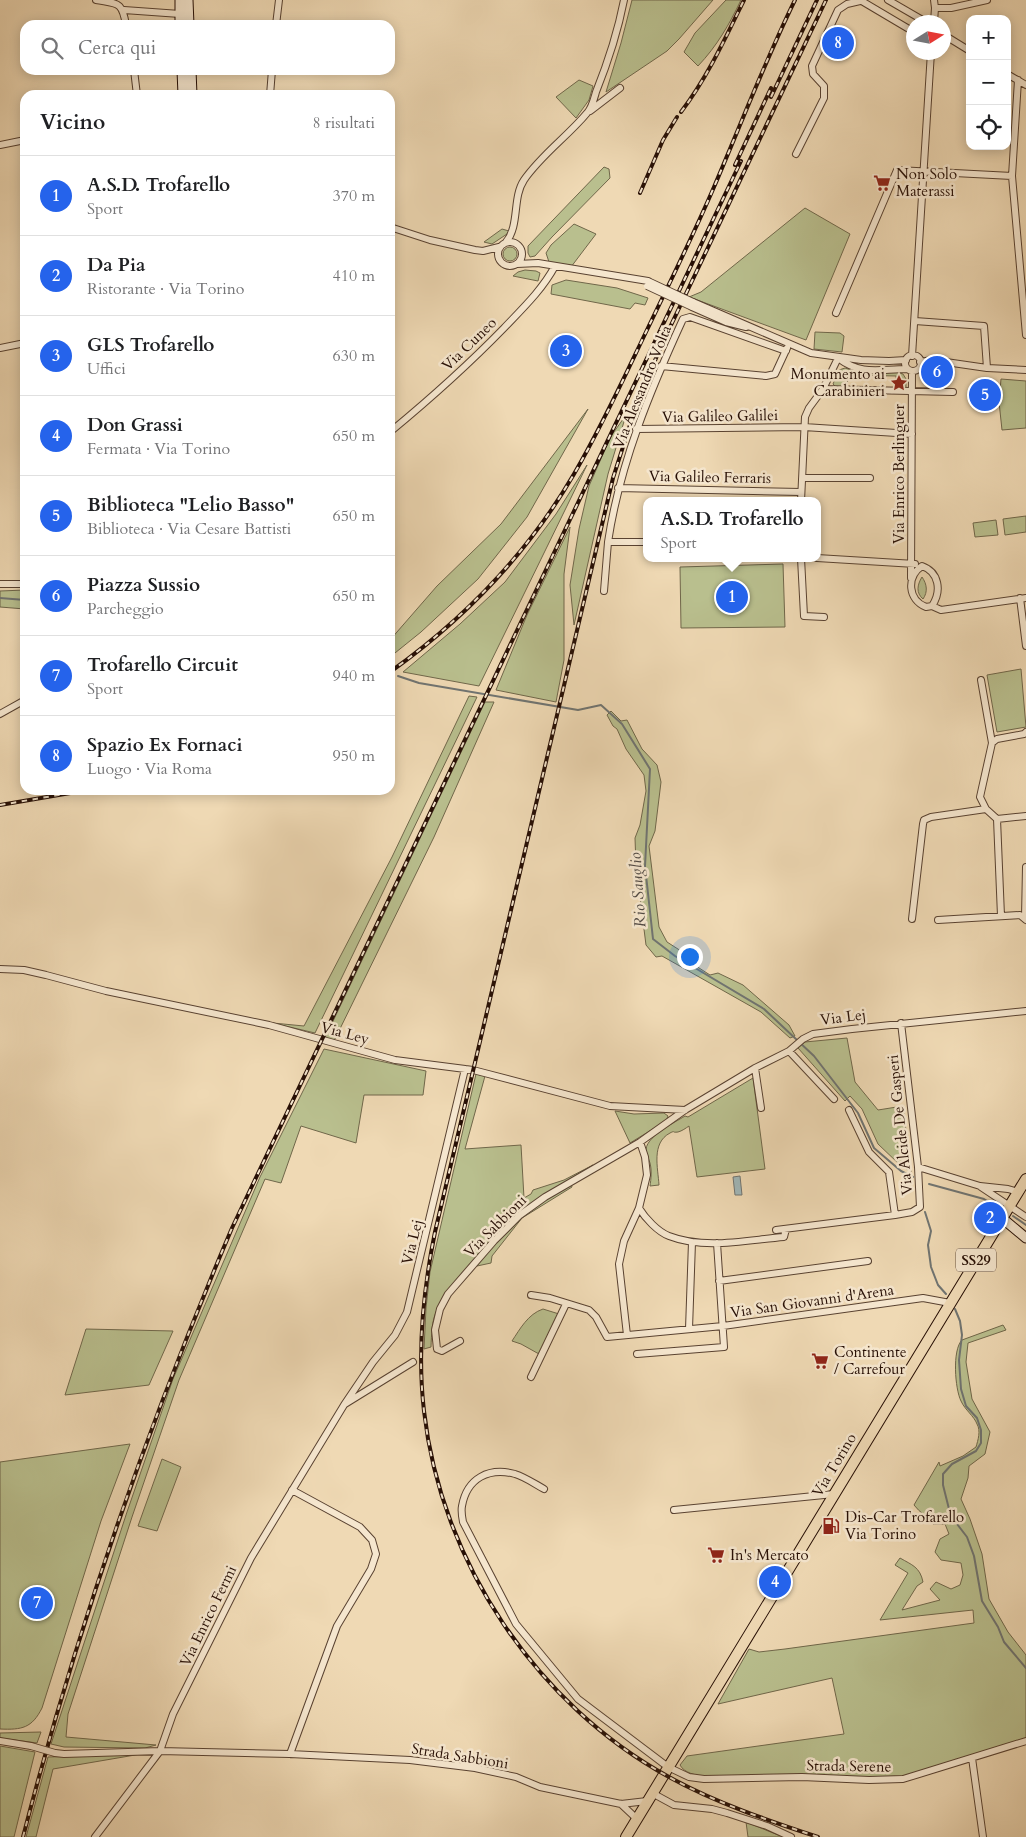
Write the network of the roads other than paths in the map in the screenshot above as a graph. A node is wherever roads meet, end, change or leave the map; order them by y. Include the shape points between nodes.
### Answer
1 (96, 0) edge
2 (180, 0) edge
3 (188, 0) edge
4 (278, 0) edge
5 (624, 0) edge
6 (860, 0) edge
7 (888, 0) edge
8 (934, 0) edge
9 (987, 0) edge
10 (935, 8) junction
11 (124, 10) junction
12 (180, 14) junction
13 (914, 15) edge
14 (934, 15) edge
15 (125, 20) edge
16 (180, 20) edge
17 (189, 20) edge
18 (276, 20) edge
19 (906, 27) edge
20 (951, 39) edge
21 (966, 49) edge
22 (931, 60) edge
23 (135, 75) edge
24 (182, 75) edge
25 (191, 75) edge
26 (272, 75) edge
27 (1011, 76) edge
28 (1018, 80) junction
29 (1026, 85) edge
30 (620, 88) dead end
31 (136, 90) edge
32 (183, 90) edge
33 (192, 90) edge
34 (270, 90) edge
35 (589, 112) junction
36 (20, 141) edge
37 (0, 145) edge
38 (796, 154) dead end
39 (924, 171) junction
40 (1012, 176) junction
41 (514, 225) junction
42 (395, 229) edge
43 (506, 242) junction
44 (520, 246) junction
45 (499, 248) junction
46 (484, 251) junction
47 (522, 254) junction
48 (499, 259) junction
49 (538, 263) junction
50 (517, 264) junction
51 (555, 266) junction
52 (1024, 294) edge
53 (836, 313) dead end
54 (915, 321) junction
55 (1026, 335) edge
56 (20, 344) edge
57 (788, 344) junction
58 (0, 348) edge
59 (786, 351) junction
60 (838, 358) junction
61 (909, 358) junction
62 (920, 362) junction
63 (662, 366) junction
64 (987, 368) junction
65 (909, 370) junction
66 (1026, 370) edge
67 (823, 389) junction
68 (912, 391) junction
69 (952, 392) dead end
70 (804, 427) junction
71 (395, 428) edge
72 (636, 429) junction
73 (912, 434) junction
74 (802, 478) junction
75 (870, 478) dead end
76 (618, 488) junction
77 (802, 492) junction
78 (802, 497) edge
79 (608, 542) junction
80 (643, 542) edge
81 (821, 558) edge
82 (802, 562) edge
83 (911, 563) junction
84 (922, 566) junction
85 (911, 578) junction
86 (0, 584) edge
87 (20, 584) edge
88 (604, 591) dead end
89 (1023, 598) edge
90 (932, 606) junction
91 (824, 617) dead end
92 (1026, 646) edge
93 (981, 680) dead end
94 (20, 703) edge
95 (0, 714) edge
96 (1026, 732) edge
97 (992, 743) junction
98 (986, 809) junction
99 (1026, 816) edge
100 (997, 819) junction
101 (1026, 866) edge
102 (1000, 916) junction
103 (1025, 918) edge
104 (912, 919) dead end
105 (938, 920) dead end
106 (0, 969) edge
107 (1026, 1011) edge
108 (901, 1023) junction
109 (789, 1051) junction
110 (755, 1068) junction
111 (465, 1069) junction
112 (834, 1099) dead end
113 (760, 1108) dead end
114 (685, 1110) junction
115 (849, 1110) dead end
116 (640, 1142) junction
117 (918, 1167) junction
118 (1026, 1179) edge
119 (980, 1186) junction
120 (1018, 1192) junction
121 (1009, 1206) junction
122 (639, 1208) junction
123 (895, 1215) junction
124 (1026, 1217) edge
125 (1002, 1218) junction
126 (786, 1229) junction
127 (776, 1230) dead end
128 (1026, 1238) edge
129 (692, 1242) junction
130 (717, 1243) junction
131 (868, 1261) dead end
132 (719, 1281) junction
133 (531, 1295) dead end
134 (950, 1303) junction
135 (566, 1304) junction
136 (722, 1326) junction
137 (689, 1329) junction
138 (627, 1336) junction
139 (460, 1341) dead end
140 (637, 1354) dead end
141 (413, 1362) dead end
142 (531, 1377) dead end
143 (344, 1405) junction
144 (544, 1488) dead end
145 (292, 1490) junction
146 (834, 1494) junction
147 (674, 1510) dead end
148 (1026, 1740) edge
149 (0, 1741) edge
150 (160, 1750) junction
151 (290, 1754) junction
152 (972, 1758) junction
153 (668, 1767) junction
154 (649, 1797) junction
155 (622, 1804) junction
156 (637, 1819) junction
157 (95, 1837) edge
158 (626, 1837) edge
159 (791, 1837) edge
160 (983, 1837) edge

1 - 11 street via 115,3
2 - 12 street
3 - 17 street
4 - 18 street
5 - 35 street via 619,26
6 - 19 street
6 - 38 street via 838,10 812,66 813,74 824,86 824,98
7 - 13 street
8 - 10 street
9 - 10 street
10 - 14 street
11 - 12 street
11 - 15 street
12 - 16 street
20 - 21 street
22 - 39 street
23 - 31 street
24 - 32 street
25 - 33 street
26 - 34 street
27 - 28 street
28 - 29 street
28 - 40 street
30 - 35 street
35 - 41 street via 523,182
36 - 37 street
39 - 40 street
39 - 53 street via 896,170
39 - 54 street
40 - 52 street
41 - 43 street
41 - 44 street
42 - 46 street
43 - 44 street
43 - 45 street
44 - 47 street
45 - 46 street
45 - 48 street
46 - 48 street
47 - 49 street
47 - 50 street
48 - 50 street via 505,265
49 - 50 street
49 - 51 street
51 - 57 street, bridge via 647,283
51 - 71 street, Via Cuneo via 540,291 497,335
52 - 55 street
54 - 61 street
54 - 64 street via 984,326
56 - 58 street
57 - 59 street
57 - 60 street
59 - 63 street via 776,374 766,376
59 - 63 street, Via Alessandro Volta via 690,317 683,318
60 - 61 street via 889,361
60 - 65 street via 849,366 873,371
60 - 67 street
61 - 62 street via 918,358
61 - 65 street via 905,364
62 - 64 street via 932,360
62 - 65 street via 918,368
63 - 72 street, Via Alessandro Volta
64 - 66 street
65 - 68 street, Via Enrico Berlinguer
67 - 68 street
67 - 70 street via 809,408
68 - 69 street
68 - 73 street, Via Enrico Berlinguer
70 - 72 street, Via Galileo Galilei
70 - 73 street, Via Galileo Galilei
70 - 74 street
72 - 76 street, Via Alessandro Volta
73 - 83 street, Via Enrico Berlinguer
74 - 75 street
74 - 77 street
76 - 77 street, Via Galileo Ferraris
76 - 79 street, Via Alessandro Volta
77 - 78 street
79 - 80 street
79 - 88 street, Via Alessandro Volta
81 - 83 street
82 - 91 street via 804,616
83 - 84 street
83 - 85 street, Via Enrico Berlinguer
84 - 85 street
84 - 90 street via 929,568 938,584
85 - 90 street via 911,593 915,600 926,607
86 - 87 street
89 - 90 street via 941,610
89 - 92 street
93 - 97 street
94 - 95 street
96 - 97 street
97 - 98 street via 980,797
98 - 100 street
98 - 104 street via 924,820
99 - 100 street
100 - 102 street
101 - 103 street
102 - 103 street via 1020,915
102 - 105 street
106 - 111 street, Via Ley via 24,970 106,991 270,1025 395,1060
107 - 108 street, Via Lej
108 - 109 street, Via Lej via 814,1034
108 - 117 street, Via Alcide De Gasperi
109 - 110 street, Via Lej
109 - 112 street
110 - 113 street
110 - 114 street, Via Lej
111 - 114 street, Via Ley via 610,1106
111 - 143 street, Via Lej via 407,1312 395,1335
114 - 116 street, Via Lej
115 - 123 street via 869,1152 889,1172
116 - 122 street via 648,1175
116 - 139 street, Via Sabbioni via 545,1197 494,1241 448,1294 440,1309 435,1330 437,1349 442,1351
117 - 119 street
117 - 123 street, Via Alcide De Gasperi via 920,1207
118 - 120 main road, Via Torino / SS29
119 - 120 street
119 - 121 street
120 - 121 main road, Via Torino / SS29
121 - 124 street
121 - 125 main road, Via Torino / SS29
122 - 129 street via 644,1217 668,1236
122 - 138 street via 624,1240 619,1264
123 - 126 street, Via Alcide De Gasperi
125 - 128 street
125 - 134 main road, Via Torino / SS29
126 - 127 street, Via Alcide De Gasperi
126 - 130 street, Via Alcide De Gasperi via 784,1237
129 - 130 street
129 - 137 street
130 - 132 street, Via San Giovanni d'Arena
131 - 132 street
132 - 136 street, Via San Giovanni d'Arena
133 - 135 street
134 - 136 street, Via San Giovanni d'Arena via 923,1298
134 - 146 main road, Via Torino / SS29
135 - 138 street via 589,1310 607,1337
135 - 142 street
136 - 137 street
136 - 140 street via 724,1347
137 - 138 street
141 - 143 street
143 - 145 street, Via Enrico Fermi
144 - 153 street via 517,1475 500,1472 480,1476 469,1488 462,1506 463,1522 516,1624 546,1662 578,1699
145 - 150 street, Via Enrico Fermi via 251,1558 173,1714
145 - 151 street via 360,1527 372,1540 376,1554 371,1569 337,1626
146 - 147 street
146 - 153 main road, Via Torino / SS29
148 - 152 street, Strada Serene
149 - 150 street, Strada Sabbioni, bridge via 64,1754
150 - 151 street, Strada Sabbioni
150 - 157 street, Via Enrico Fermi
151 - 155 street, Strada Sabbioni via 410,1760 475,1768 516,1777 540,1787
152 - 153 street, Strada Serene via 890,1780 704,1778 690,1777
152 - 160 street
153 - 154 main road, Via Torino / SS29
154 - 155 street, Strada Sabbioni
154 - 156 main road, Via Torino / SS29
154 - 159 street via 674,1805 728,1813
155 - 156 street
156 - 158 main road, Via Torino / SS29

